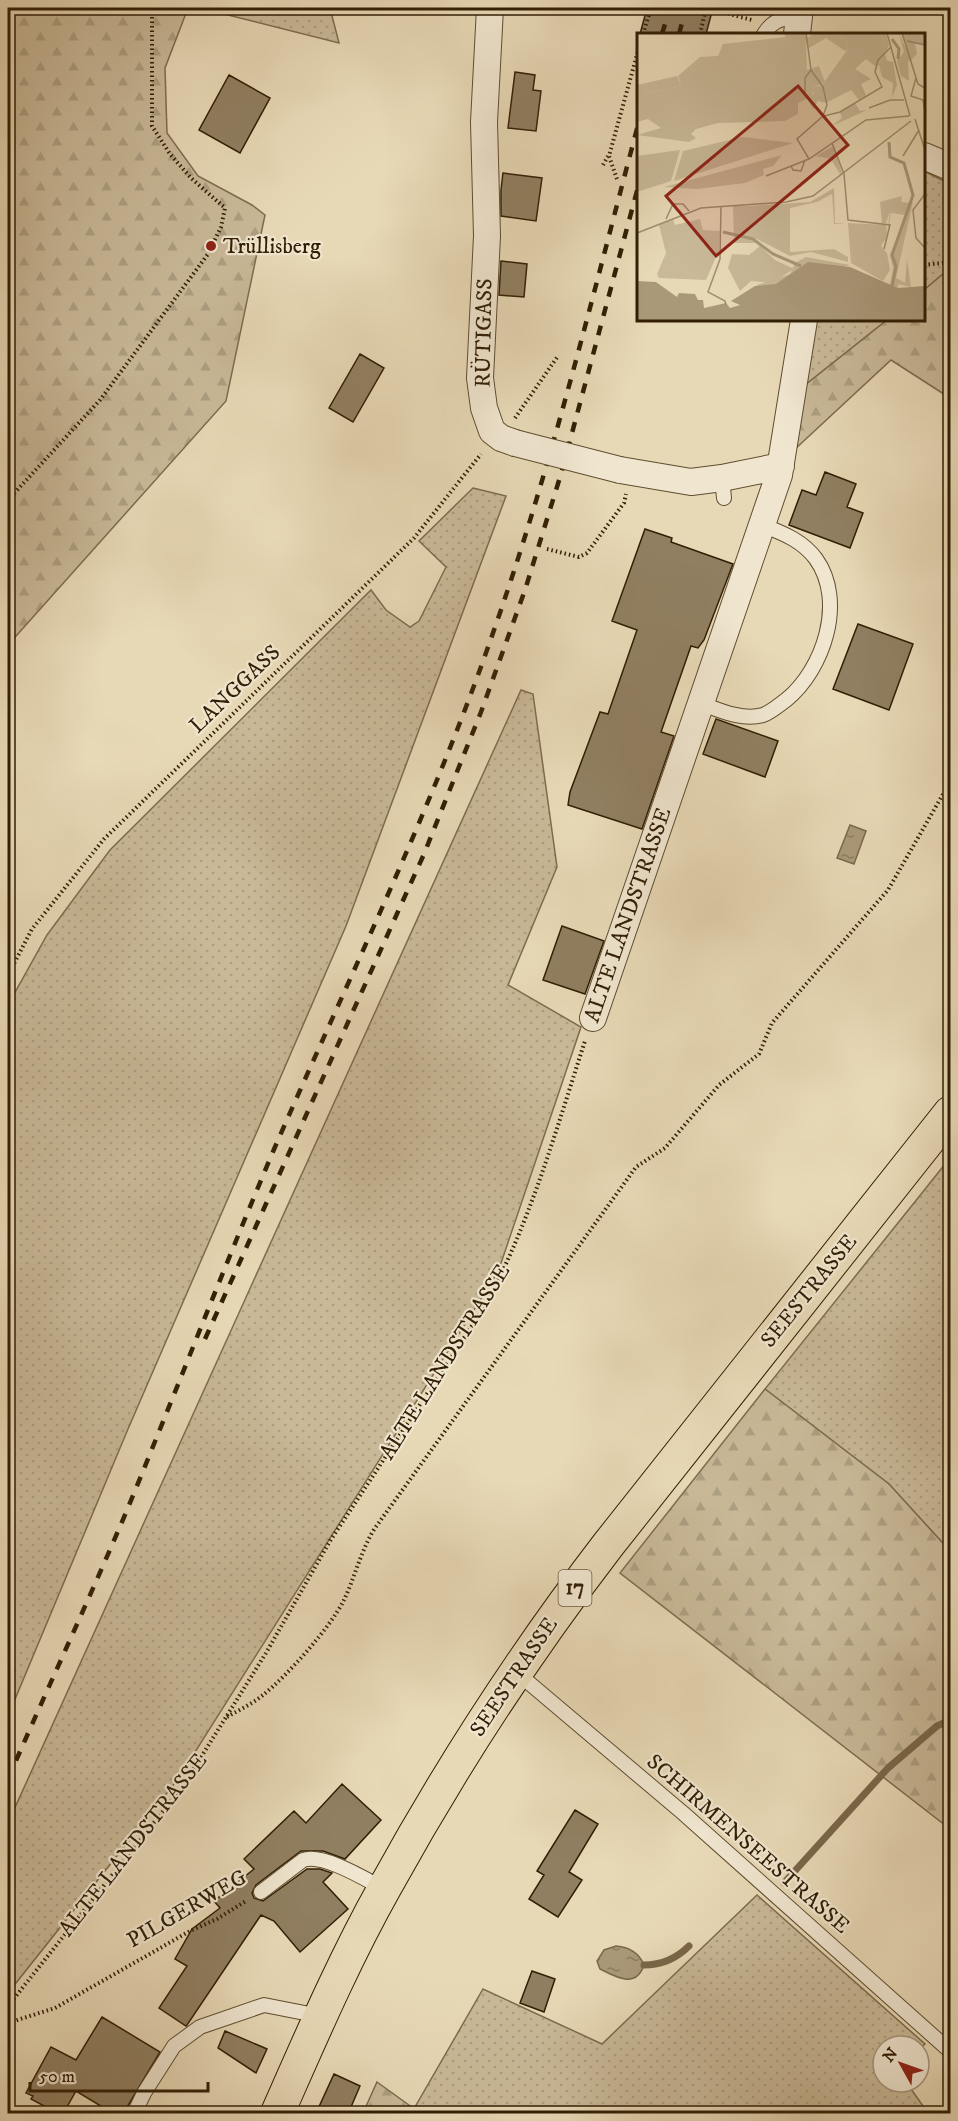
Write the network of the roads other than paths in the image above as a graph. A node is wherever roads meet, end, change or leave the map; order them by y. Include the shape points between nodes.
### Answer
1 (490, 8) edge
2 (799, 20) edge
3 (767, 30) edge
4 (925, 156) edge
5 (951, 167) edge
6 (804, 321) edge
7 (781, 466) junction
8 (762, 525) junction
9 (700, 704) junction
10 (593, 1018) road end
11 (951, 1113) edge
12 (516, 1671) junction
13 (384, 1888) junction
14 (261, 1892) road end
15 (320, 2016) junction
16 (951, 2051) edge
17 (134, 2114) edge
18 (278, 2114) edge

1 - 7 street, RÜTIGASS, bridge via 484,122 487,236 480,378 484,408 506,433 624,478 723,488
2 - 3 lane via 781,18
4 - 5 street
6 - 7 street, ALTE LANDSTRASSE
7 - 8 street, ALTE LANDSTRASSE
8 - 9 street, ALTE LANDSTRASSE
8 - 9 lane via 795,539 817,560 828,592 824,644 800,687 763,715 736,715
9 - 10 street, ALTE LANDSTRASSE
11 - 12 main road, SEESTRASSE / 17 via 608,1545
12 - 13 main road, SEESTRASSE / 17
12 - 16 lane, SCHIRMENSEESTRASSE
13 - 14 lane, PILGERWEG via 309,1858
13 - 15 main road, SEESTRASSE / 17
15 - 17 lane via 264,2005 200,2027 174,2046
15 - 18 main road, SEESTRASSE / 17

